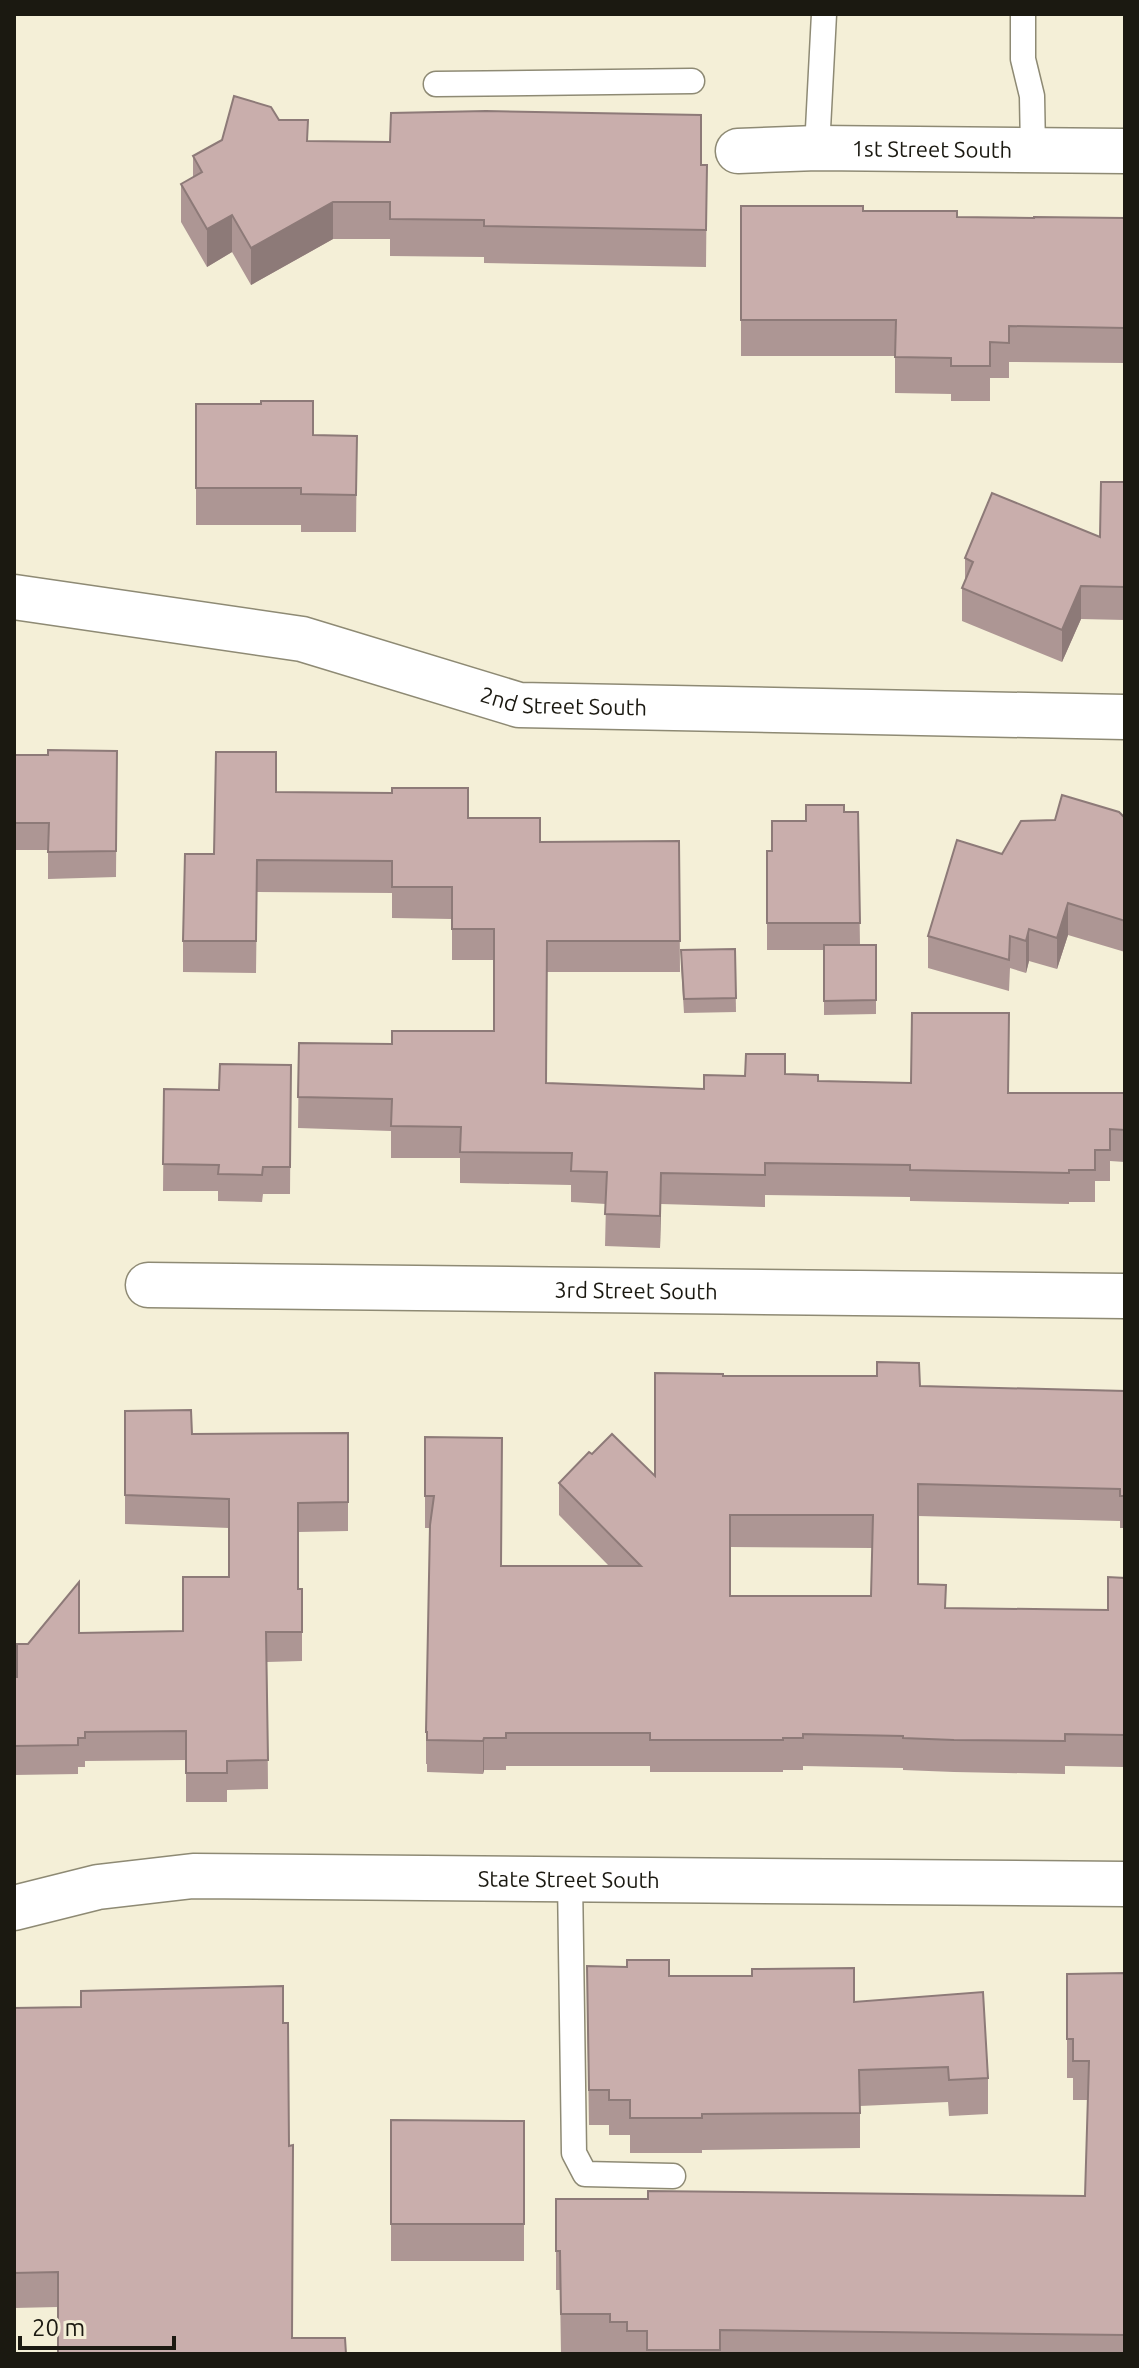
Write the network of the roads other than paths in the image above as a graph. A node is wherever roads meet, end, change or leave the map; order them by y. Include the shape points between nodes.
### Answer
1 (824, 14) edge
2 (1023, 14) edge
3 (692, 81) dead end
4 (436, 84) dead end
5 (817, 148) junction
6 (1033, 150) junction
7 (738, 151) dead end
8 (1125, 151) edge
9 (14, 597) edge
10 (1125, 717) edge
11 (148, 1285) dead end
12 (1125, 1296) edge
13 (570, 1879) junction
14 (1125, 1884) edge
15 (14, 1908) edge
16 (673, 2176) dead end

1 - 5 lane
2 - 6 lane
3 - 4 lane
5 - 6 street, 1st Street South
5 - 7 street, 1st Street South
6 - 8 street, 1st Street South
9 - 10 street, 2nd Street South via 302,639 519,705
11 - 12 street, 3rd Street South
13 - 14 street, State Street South
13 - 15 street, State Street South via 193,1876 98,1887
13 - 16 lane via 574,2153 585,2174

